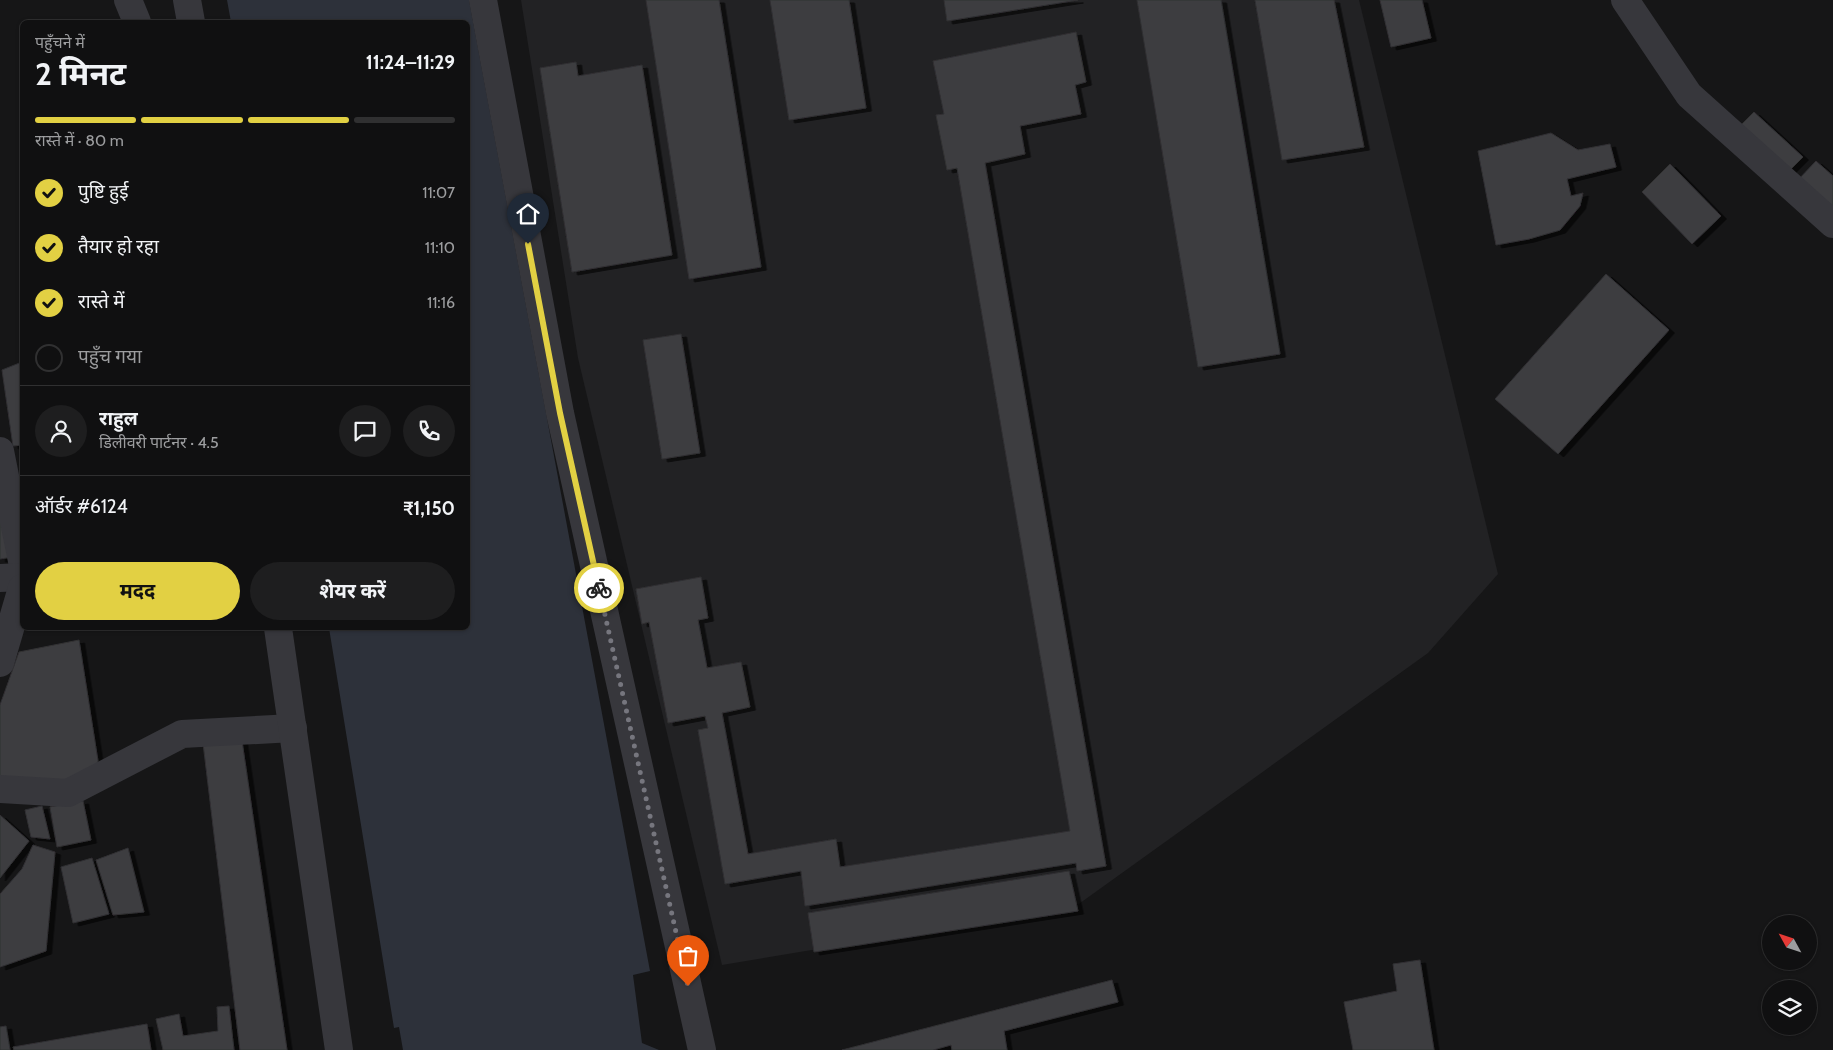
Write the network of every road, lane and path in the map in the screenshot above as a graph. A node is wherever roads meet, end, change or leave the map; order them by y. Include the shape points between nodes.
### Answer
1 (128, 0) edge
2 (188, 0) edge
3 (483, 0) edge
4 (1625, 0) edge
5 (136, 20) edge
6 (191, 20) edge
7 (1833, 224) edge
8 (0, 450) edge
9 (20, 551) edge
10 (20, 577) edge
11 (0, 578) edge
12 (20, 595) edge
13 (278, 630) edge
14 (0, 663) edge
15 (293, 728) junction
16 (0, 789) edge
17 (700, 1037) edge
18 (339, 1050) edge

1 - 5 street
2 - 6 street
3 - 17 street via 560,413
4 - 7 street via 1689,95
8 - 9 street
10 - 11 street
12 - 14 street
13 - 15 street
15 - 16 street via 182,734 68,793
15 - 18 street

